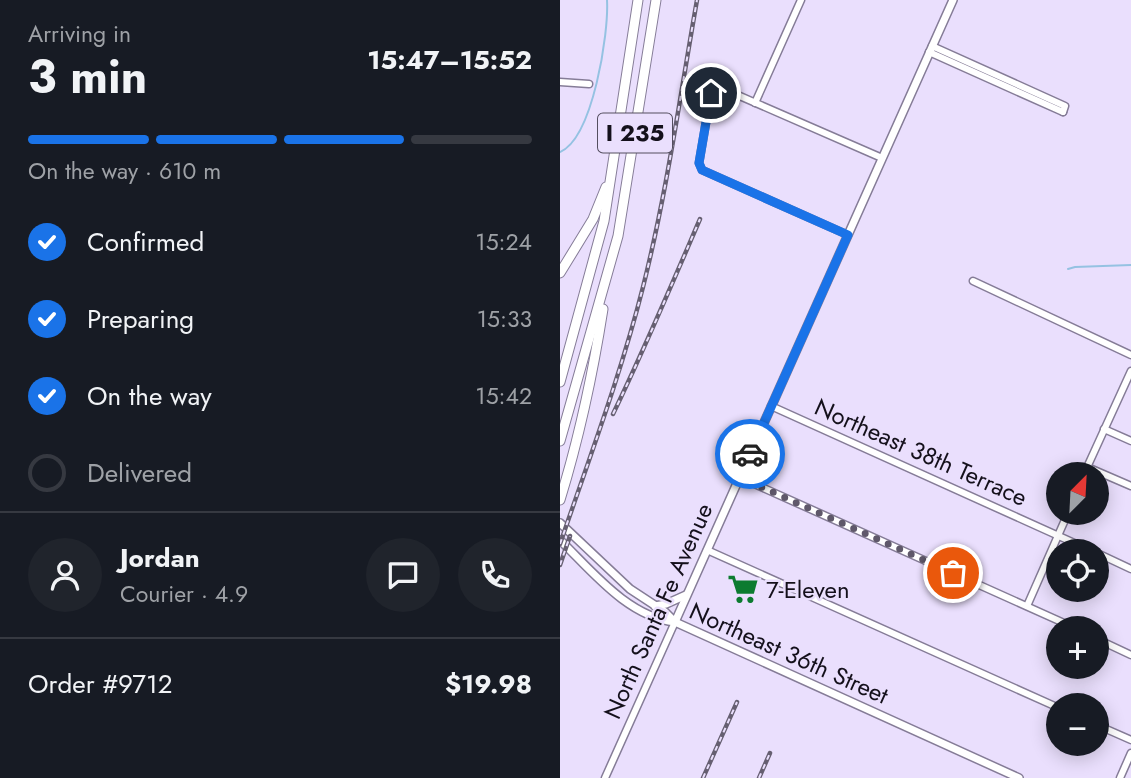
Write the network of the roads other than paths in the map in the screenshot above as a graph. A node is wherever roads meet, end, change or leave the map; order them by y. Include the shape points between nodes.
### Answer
1 (638, 0) edge
2 (656, 0) edge
3 (801, 0) edge
4 (953, 0) edge
5 (931, 49) junction
6 (560, 82) edge
7 (589, 83) dead end
8 (755, 103) junction
9 (882, 158) junction
10 (613, 169) junction
11 (848, 235) junction
12 (610, 266) junction
13 (560, 273) edge
14 (973, 281) dead end
15 (1131, 355) edge
16 (1131, 371) edge
17 (560, 382) edge
18 (771, 406) junction
19 (1104, 429) junction
20 (560, 441) edge
21 (1131, 441) edge
22 (1090, 462) edge
23 (739, 477) junction
24 (1110, 479) edge
25 (1131, 486) edge
26 (560, 500) edge
27 (560, 523) edge
28 (1063, 525) edge
29 (1058, 536) junction
30 (1065, 539) edge
31 (560, 540) edge
32 (707, 550) junction
33 (1109, 559) edge
34 (1131, 569) edge
35 (687, 595) junction
36 (654, 606) junction
37 (1027, 606) junction
38 (1049, 616) edge
39 (675, 622) junction
40 (1109, 644) edge
41 (1131, 654) edge
42 (1046, 702) edge
43 (1109, 730) edge
44 (1131, 740) edge
45 (1131, 753) edge
46 (605, 778) edge
47 (1019, 778) edge
48 (1120, 778) edge

1 - 10 highway, I 235
2 - 12 highway, I 235
3 - 8 street
4 - 5 main road, North Santa Fe Avenue
5 - 5 street via 1063,112 1065,106
5 - 9 main road, North Santa Fe Avenue
6 - 7 street
8 - 9 street
8 - 11 street via 716,89 709,99 701,169
9 - 11 main road, North Santa Fe Avenue
10 - 13 highway via 593,219
10 - 17 highway, I 235 via 597,254
11 - 18 main road, North Santa Fe Avenue
12 - 20 highway, I 235
12 - 26 highway via 596,354
14 - 15 street
16 - 19 street
18 - 23 main road, North Santa Fe Avenue
18 - 29 street, Northeast 38th Terrace
19 - 21 street
19 - 22 street
23 - 32 main road, North Santa Fe Avenue
23 - 37 street
24 - 25 street
27 - 36 main road via 620,581
28 - 29 street
29 - 30 street, Northeast 38th Terrace
29 - 37 street
31 - 39 main road, Northeast 36th Street via 626,601 661,620
32 - 35 main road, North Santa Fe Avenue
32 - 42 street
33 - 34 street, Northeast 38th Terrace
35 - 36 main road
35 - 39 main road, North Santa Fe Avenue
36 - 39 main road
37 - 38 street
39 - 46 street, North Santa Fe Avenue
39 - 47 main road, Northeast 36th Street
40 - 41 street
43 - 44 street
45 - 48 street

